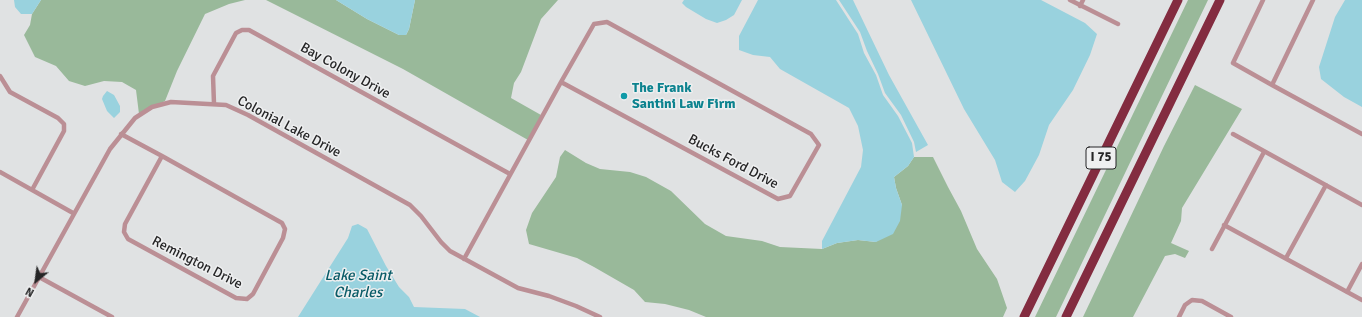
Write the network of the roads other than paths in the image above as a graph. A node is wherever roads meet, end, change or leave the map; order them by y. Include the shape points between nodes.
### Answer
1 (1070, 0) edge
2 (1083, 0) edge
3 (1178, 0) edge
4 (1220, 0) edge
5 (1263, 0) edge
6 (1313, 0) edge
7 (1080, 6) junction
8 (1118, 24) dead end
9 (0, 76) edge
10 (560, 82) junction
11 (1272, 85) junction
12 (214, 104) junction
13 (121, 134) junction
14 (1233, 134) dead end
15 (1362, 134) edge
16 (1264, 152) junction
17 (162, 156) junction
18 (0, 172) edge
19 (510, 174) junction
20 (1326, 185) junction
21 (32, 190) junction
22 (1362, 205) edge
23 (74, 213) junction
24 (1224, 225) junction
25 (1212, 249) dead end
26 (1286, 258) junction
27 (464, 259) junction
28 (1362, 264) edge
29 (39, 276) junction
30 (1347, 292) junction
31 (1362, 300) edge
32 (17, 317) edge
33 (112, 317) edge
34 (600, 317) edge
35 (1024, 317) edge
36 (1066, 317) edge
37 (1178, 317) edge
38 (1231, 317) edge

1 - 7 street
2 - 7 street
3 - 35 highway, I 75
4 - 36 highway, I 75
5 - 11 street via 1233,63
6 - 11 street
7 - 8 street
9 - 21 street via 10,92 58,118 64,124 64,131
10 - 10 street, Bucks Ford Drive via 594,24 607,22 811,134 819,145 790,196 778,198
10 - 19 street, Bucks Ford Drive
11 - 15 street
12 - 13 street, Colonial Lake Drive via 171,102 160,105 135,118
12 - 19 street, Bay Colony Drive via 213,76 236,34 242,30 249,30
12 - 27 street, Colonial Lake Drive via 226,105 248,114 410,205 441,242
13 - 17 street, Remington Drive
13 - 23 street, Colonial Lake Drive via 110,148
14 - 16 street
16 - 20 street
16 - 24 street
17 - 17 street, Remington Drive via 282,222 285,230 283,238 253,294 247,299 236,298 128,239 124,232 125,224
18 - 21 street
19 - 27 street, Bucks Ford Drive
20 - 22 street
20 - 26 street
21 - 23 street
23 - 29 street, Colonial Lake Drive
24 - 25 street
24 - 26 street
26 - 30 street
27 - 34 street, Colonial Lake Drive via 518,288 556,298
28 - 30 street
29 - 32 street, Colonial Lake Drive
29 - 33 street
30 - 31 street
37 - 38 street via 1185,305 1192,300 1202,301

